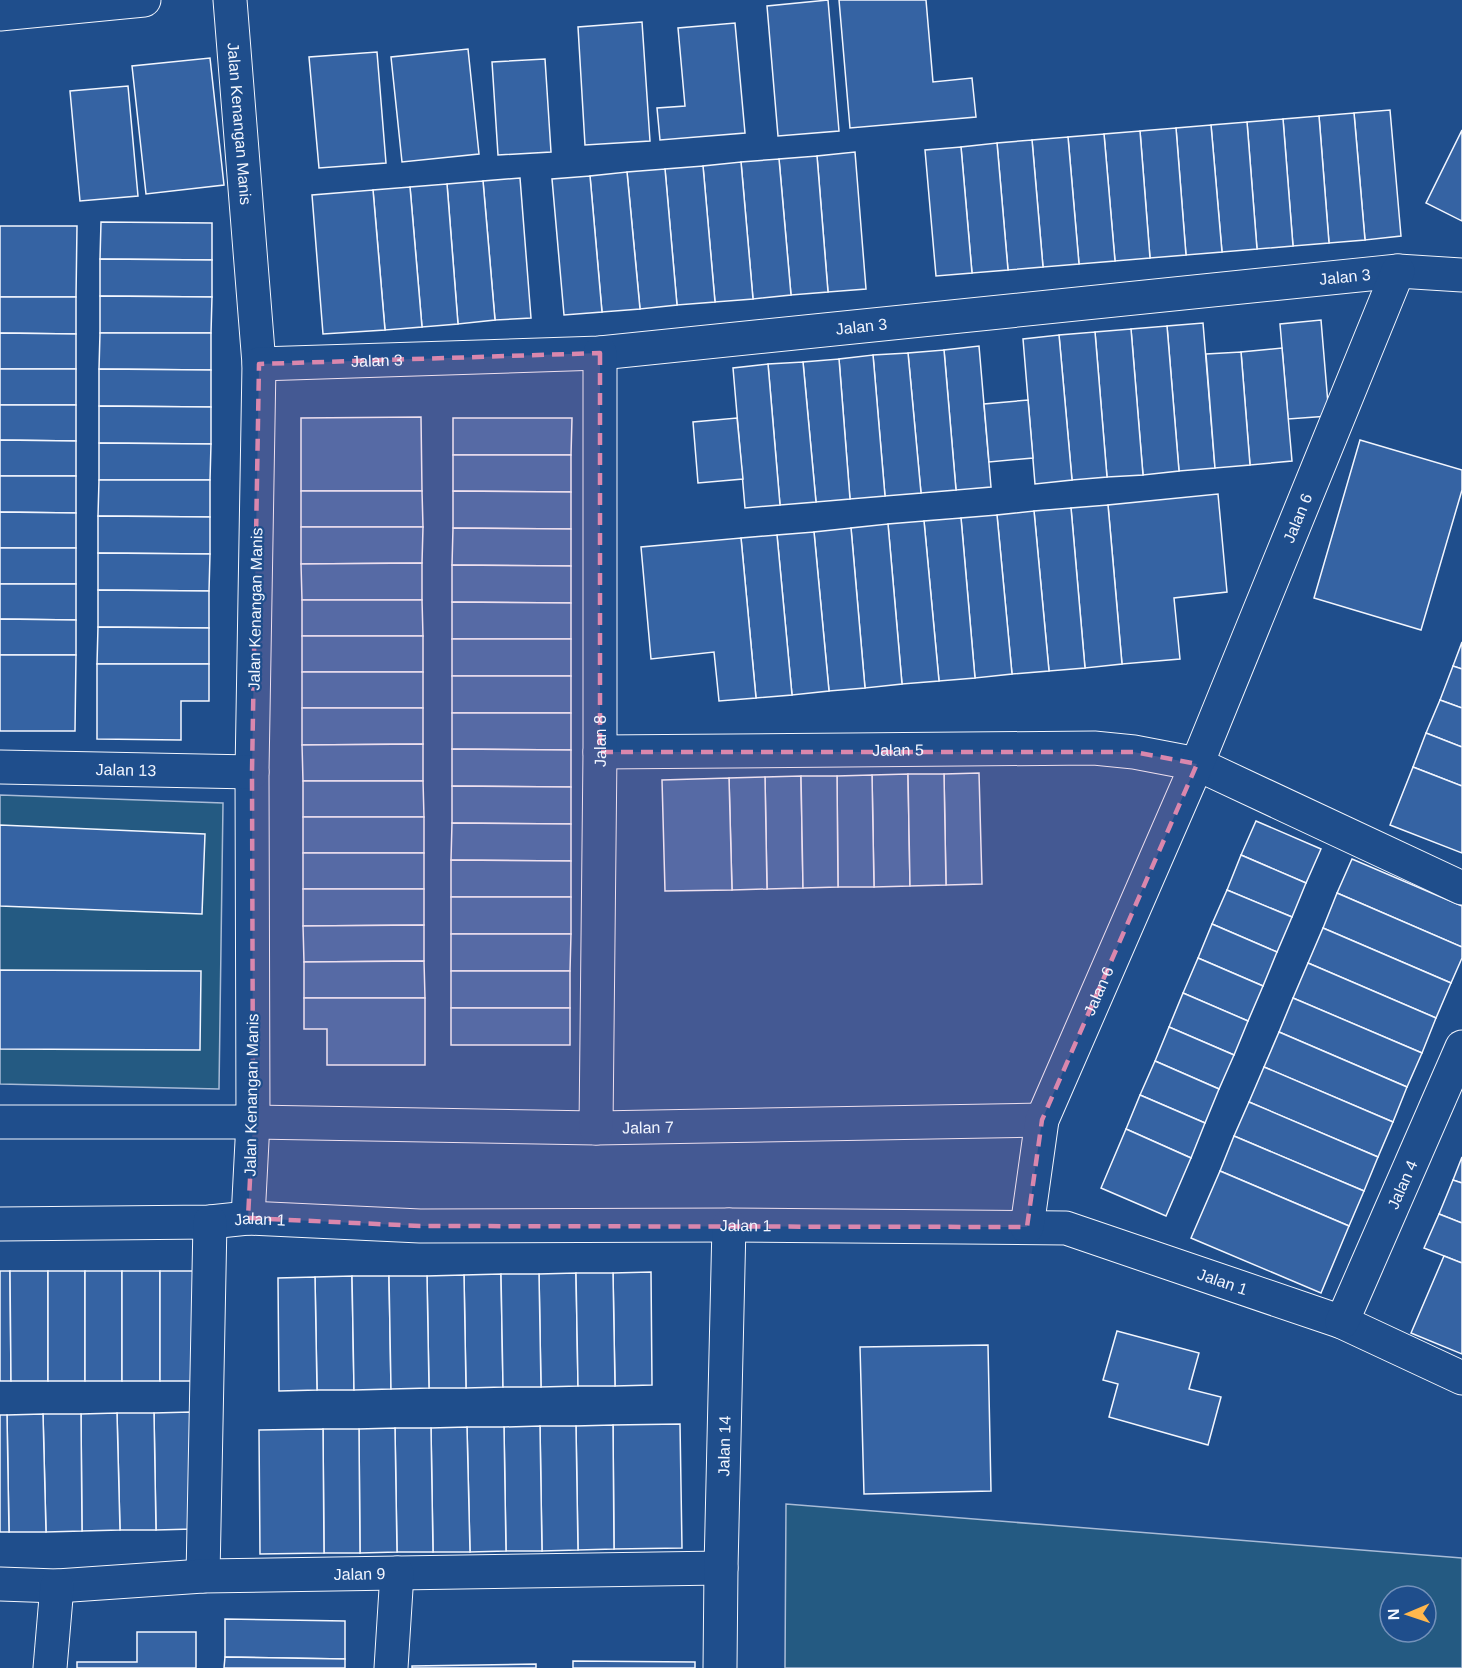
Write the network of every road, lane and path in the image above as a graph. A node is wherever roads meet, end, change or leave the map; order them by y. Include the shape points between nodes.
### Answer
1 (144, 0) edge
2 (230, 0) edge
3 (0, 14) edge
4 (1398, 271) junction
5 (1462, 275) edge
6 (600, 353) junction
7 (260, 364) junction
8 (600, 752) junction
9 (1197, 764) junction
10 (0, 767) edge
11 (252, 772) junction
12 (1462, 888) edge
13 (1462, 1047) edge
14 (1042, 1120) junction
15 (0, 1122) edge
16 (253, 1122) junction
17 (596, 1128) junction
18 (248, 1218) junction
19 (210, 1222) junction
20 (0, 1224) edge
21 (729, 1225) junction
22 (1027, 1227) junction
23 (1342, 1322) junction
24 (1462, 1378) edge
25 (721, 1568) junction
26 (397, 1573) junction
27 (203, 1576) junction
28 (0, 1584) edge
29 (57, 1586) junction
30 (50, 1668) edge
31 (391, 1668) edge
32 (720, 1668) edge

1 - 3 street
2 - 7 street, Jalan Kenangan Manis
4 - 5 street, Jalan 3
4 - 6 street, Jalan 3
4 - 9 street, Jalan 6
6 - 7 street, Jalan 3
6 - 8 street, Jalan 8
7 - 11 street, Jalan Kenangan Manis
8 - 9 street, Jalan 5 via 1094,748
8 - 17 street, Jalan 8
9 - 12 street
9 - 14 street, Jalan 6
10 - 11 street, Jalan 13
11 - 16 street, Jalan Kenangan Manis
13 - 23 street, Jalan 4
14 - 17 street, Jalan 7
14 - 22 street, Jalan 6
15 - 16 street, Jalan 7
16 - 17 street, Jalan 7
16 - 18 street, Jalan Kenangan Manis
18 - 19 street, Jalan 1
18 - 21 street, Jalan 1 via 420,1226
19 - 20 street, Jalan 1
19 - 27 street
21 - 22 street, Jalan 1
21 - 25 street, Jalan 14
22 - 23 street, Jalan 1 via 1066,1228
23 - 24 street, Jalan 1
25 - 26 street, Jalan 9
25 - 32 street, Jalan 14
26 - 27 street, Jalan 9
26 - 31 street
27 - 29 street, Jalan 9
28 - 29 street, Jalan 9
29 - 30 street

